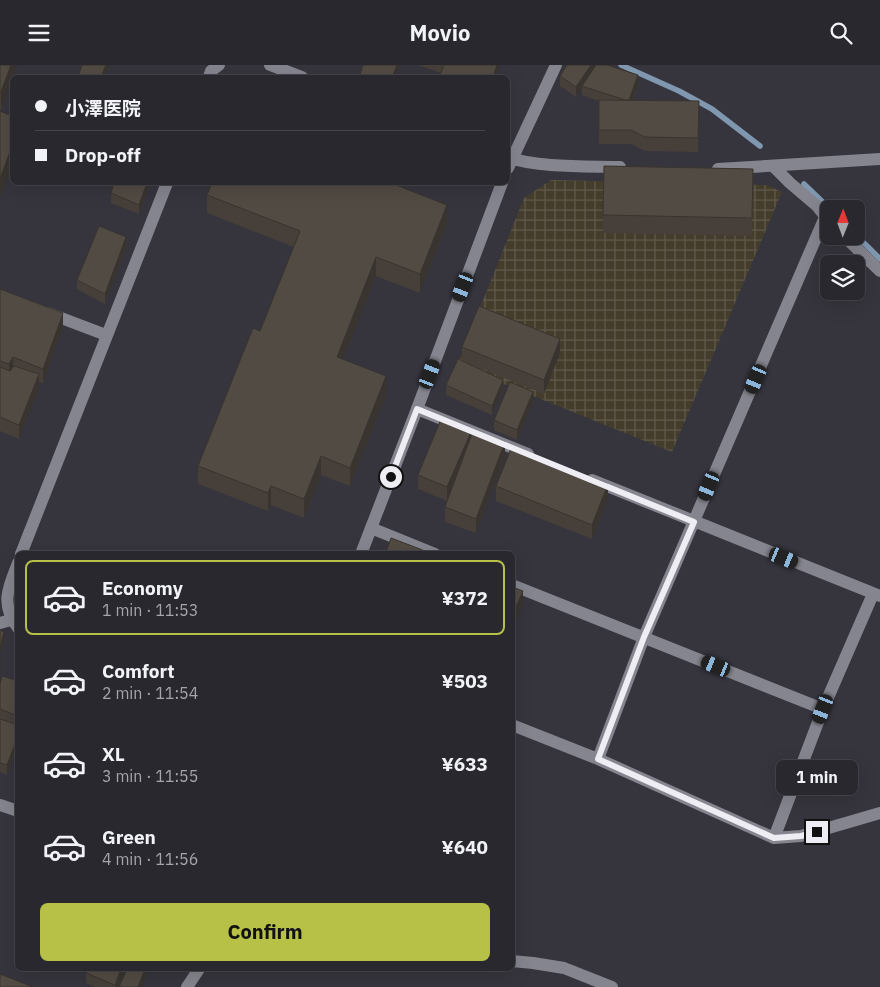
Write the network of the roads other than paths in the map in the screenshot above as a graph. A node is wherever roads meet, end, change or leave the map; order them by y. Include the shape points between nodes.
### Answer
1 (219, 65) edge
2 (270, 65) edge
3 (556, 65) edge
4 (210, 75) edge
5 (297, 75) edge
6 (510, 159) edge
7 (880, 159) edge
8 (510, 161) edge
9 (773, 166) junction
10 (636, 167) edge
11 (703, 168) edge
12 (166, 185) edge
13 (501, 185) edge
14 (820, 210) edge
15 (820, 235) edge
16 (853, 245) edge
17 (880, 271) edge
18 (35, 308) edge
19 (106, 335) junction
20 (417, 409) junction
21 (537, 458) edge
22 (583, 477) edge
23 (694, 522) junction
24 (371, 528) junction
25 (22, 551) edge
26 (362, 551) edge
27 (428, 551) edge
28 (15, 570) edge
29 (515, 586) edge
30 (877, 595) edge
31 (10, 623) edge
32 (644, 637) junction
33 (823, 709) junction
34 (515, 726) edge
35 (598, 759) junction
36 (0, 805) edge
37 (15, 810) edge
38 (880, 813) edge
39 (774, 838) junction
40 (515, 961) edge
41 (198, 971) edge
42 (187, 987) edge
43 (612, 987) edge

1 - 4 street
2 - 5 street
3 - 6 street
7 - 9 street
8 - 10 street
9 - 11 street
9 - 14 street
12 - 19 street
13 - 20 street
15 - 23 street
16 - 17 street
18 - 19 street
19 - 25 street
20 - 21 street
20 - 24 street
22 - 23 street
23 - 30 street
23 - 32 street
24 - 26 street
24 - 27 street
28 - 31 street via 6,598
29 - 32 street
30 - 33 street
32 - 33 street
32 - 35 street
33 - 39 street
34 - 35 street
35 - 39 street
36 - 37 street
38 - 39 street via 801,836
40 - 43 street via 564,968
41 - 42 street

